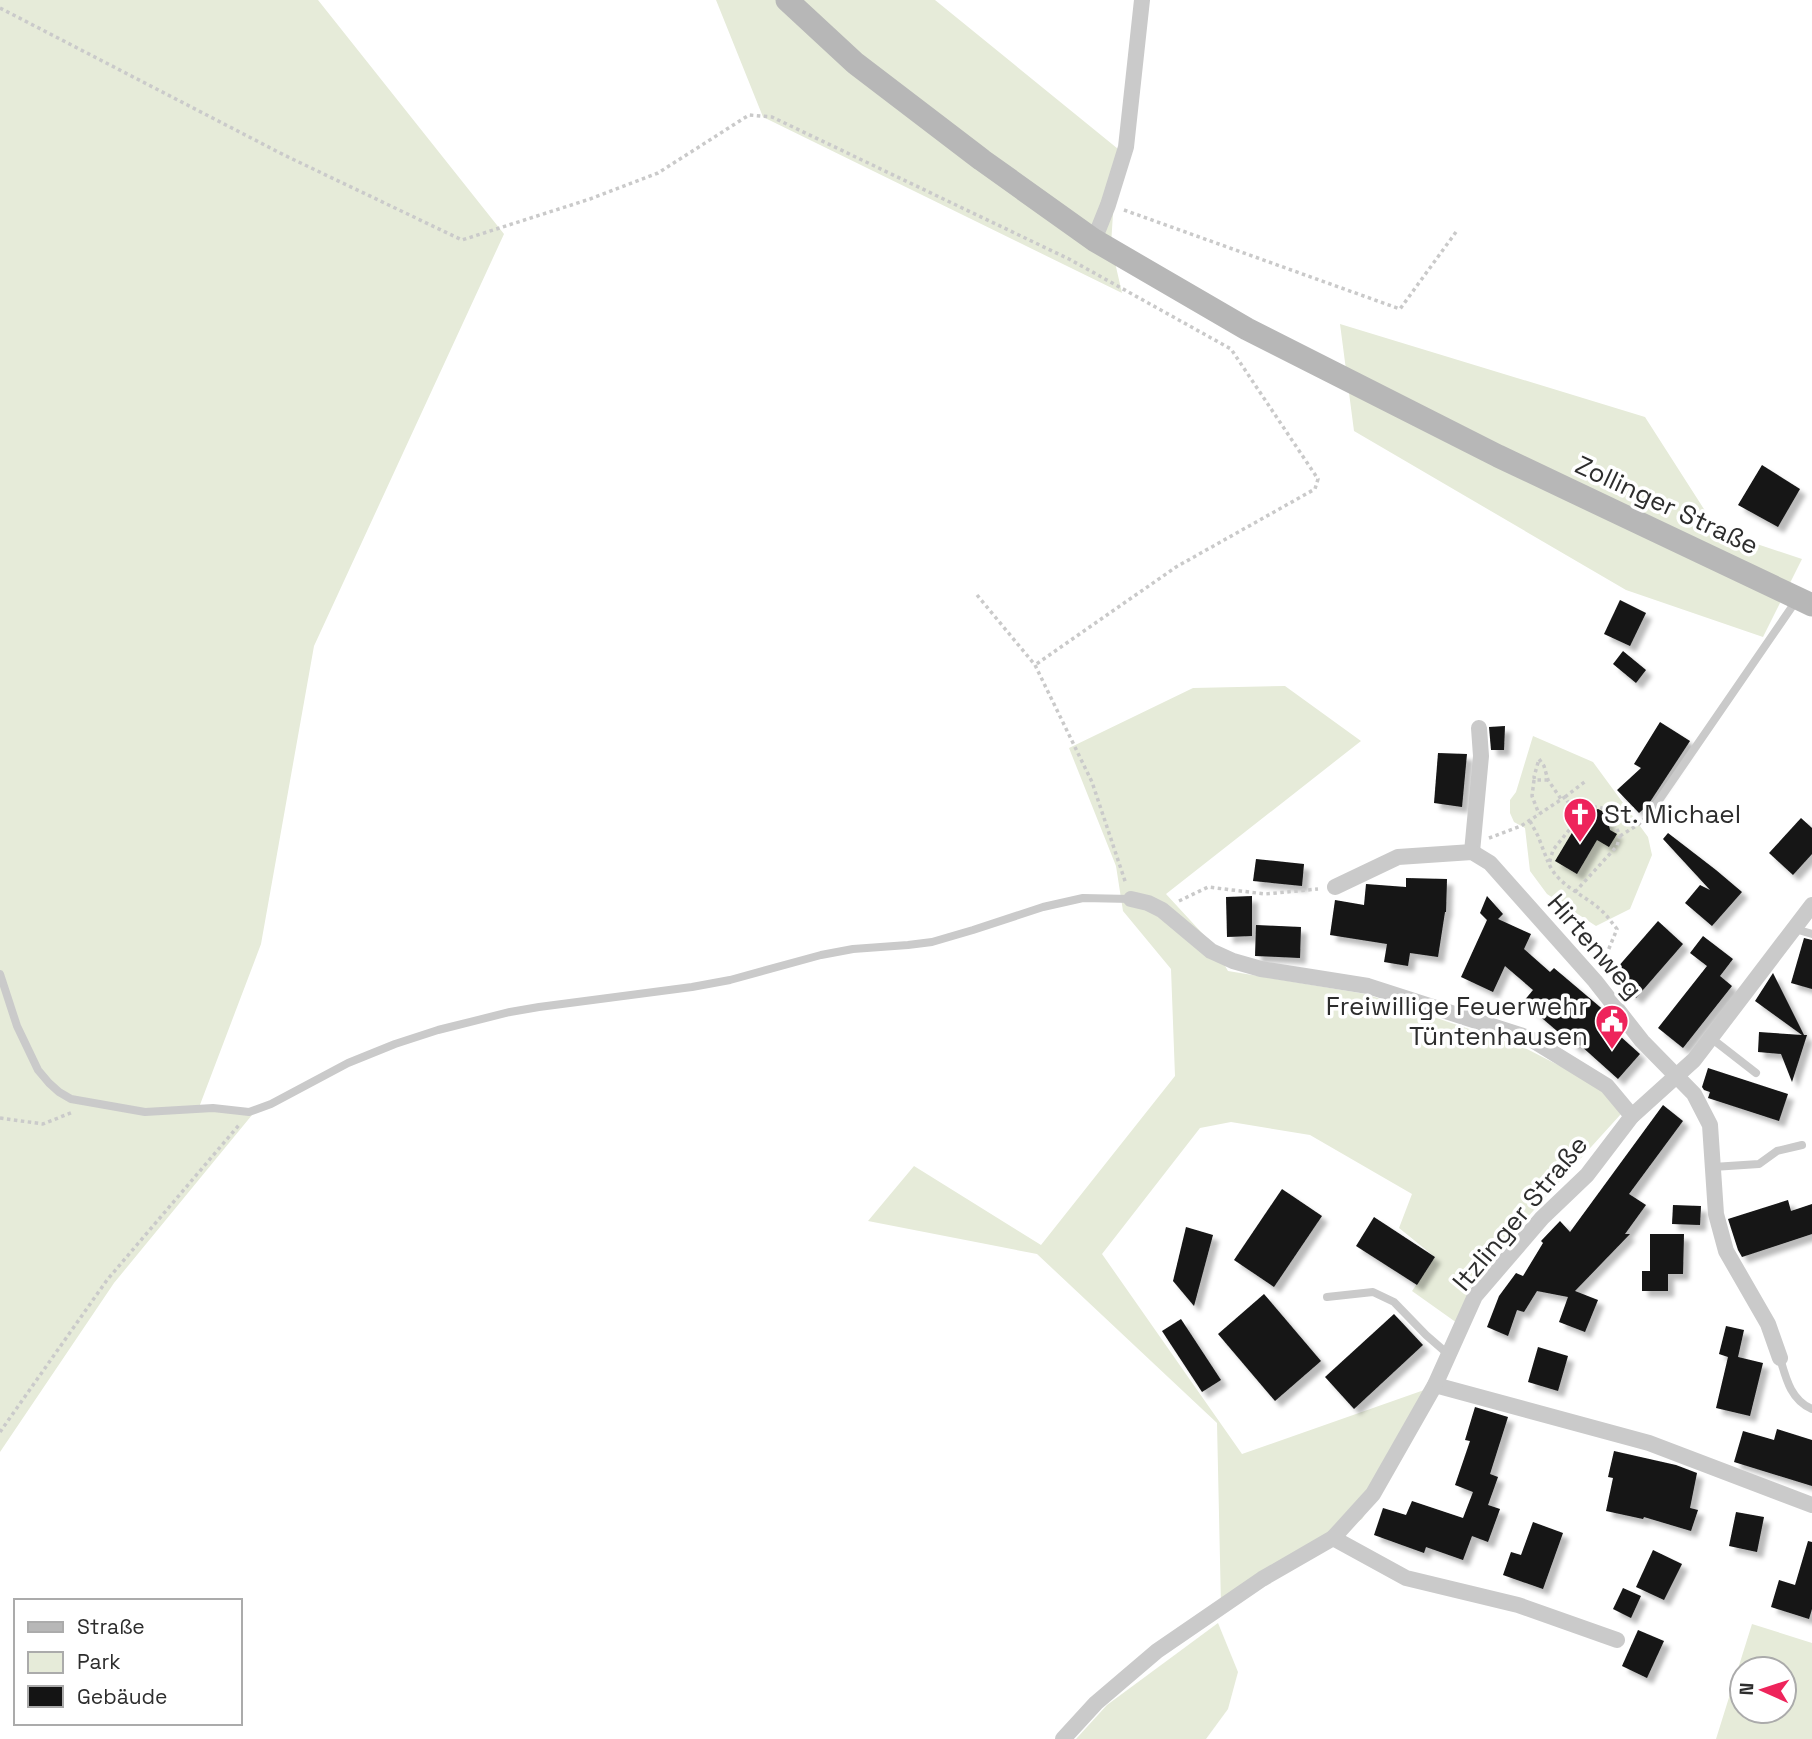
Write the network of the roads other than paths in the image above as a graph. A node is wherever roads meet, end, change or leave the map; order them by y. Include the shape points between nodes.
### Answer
1 (787, 0) edge
2 (1142, 0) edge
3 (1094, 240) junction
4 (1805, 601) edge
5 (1479, 728) dead end
6 (1653, 809) road end
7 (1472, 852) junction
8 (1335, 887) road end
9 (1131, 899) joint
10 (1812, 905) edge
11 (1794, 929) junction
12 (1812, 933) edge
13 (0, 974) edge
14 (1711, 1038) junction
15 (1756, 1073) dead end
16 (1676, 1077) junction
17 (1632, 1116) junction
18 (1802, 1145) dead end
19 (1713, 1167) junction
20 (1327, 1297) dead end
21 (1449, 1355) junction
22 (1780, 1358) joint
23 (1435, 1385) junction
24 (1812, 1409) edge
25 (1812, 1505) edge
26 (1333, 1538) junction
27 (1616, 1640) dead end
28 (1063, 1739) edge

1 - 3 main road, Zollinger Straße via 855,63
2 - 3 street via 1126,147
3 - 4 main road, Zollinger Straße via 1247,329 1498,456
4 - 6 lane
5 - 7 street via 1481,756
7 - 8 street via 1398,857
7 - 16 street, Hirtenweg via 1490,863
9 - 13 lane via 1083,898 932,942 853,949 692,987 510,1012 395,1044 249,1112 213,1108 145,1112 60,1093 38,1070
9 - 17 street via 1162,910 1211,951 1233,961 1368,986 1529,1038 1607,1086
10 - 11 street, Itzlinger Straße
11 - 12 lane
11 - 14 street, Itzlinger Straße
14 - 15 lane
14 - 16 street, Itzlinger Straße
16 - 17 street, Itzlinger Straße
16 - 19 street via 1695,1094 1710,1125
17 - 21 street, Itzlinger Straße via 1587,1175 1542,1218 1475,1296
18 - 19 lane via 1777,1151 1759,1164
19 - 22 street via 1716,1214 1726,1251 1768,1324
20 - 21 lane via 1373,1292 1394,1301
21 - 23 street, Itzlinger Straße
22 - 24 lane via 1798,1401
23 - 25 street via 1649,1443
23 - 26 street, Itzlinger Straße via 1373,1494
26 - 27 street via 1406,1578 1518,1605
26 - 28 street, Itzlinger Straße via 1262,1579 1157,1651 1096,1703

